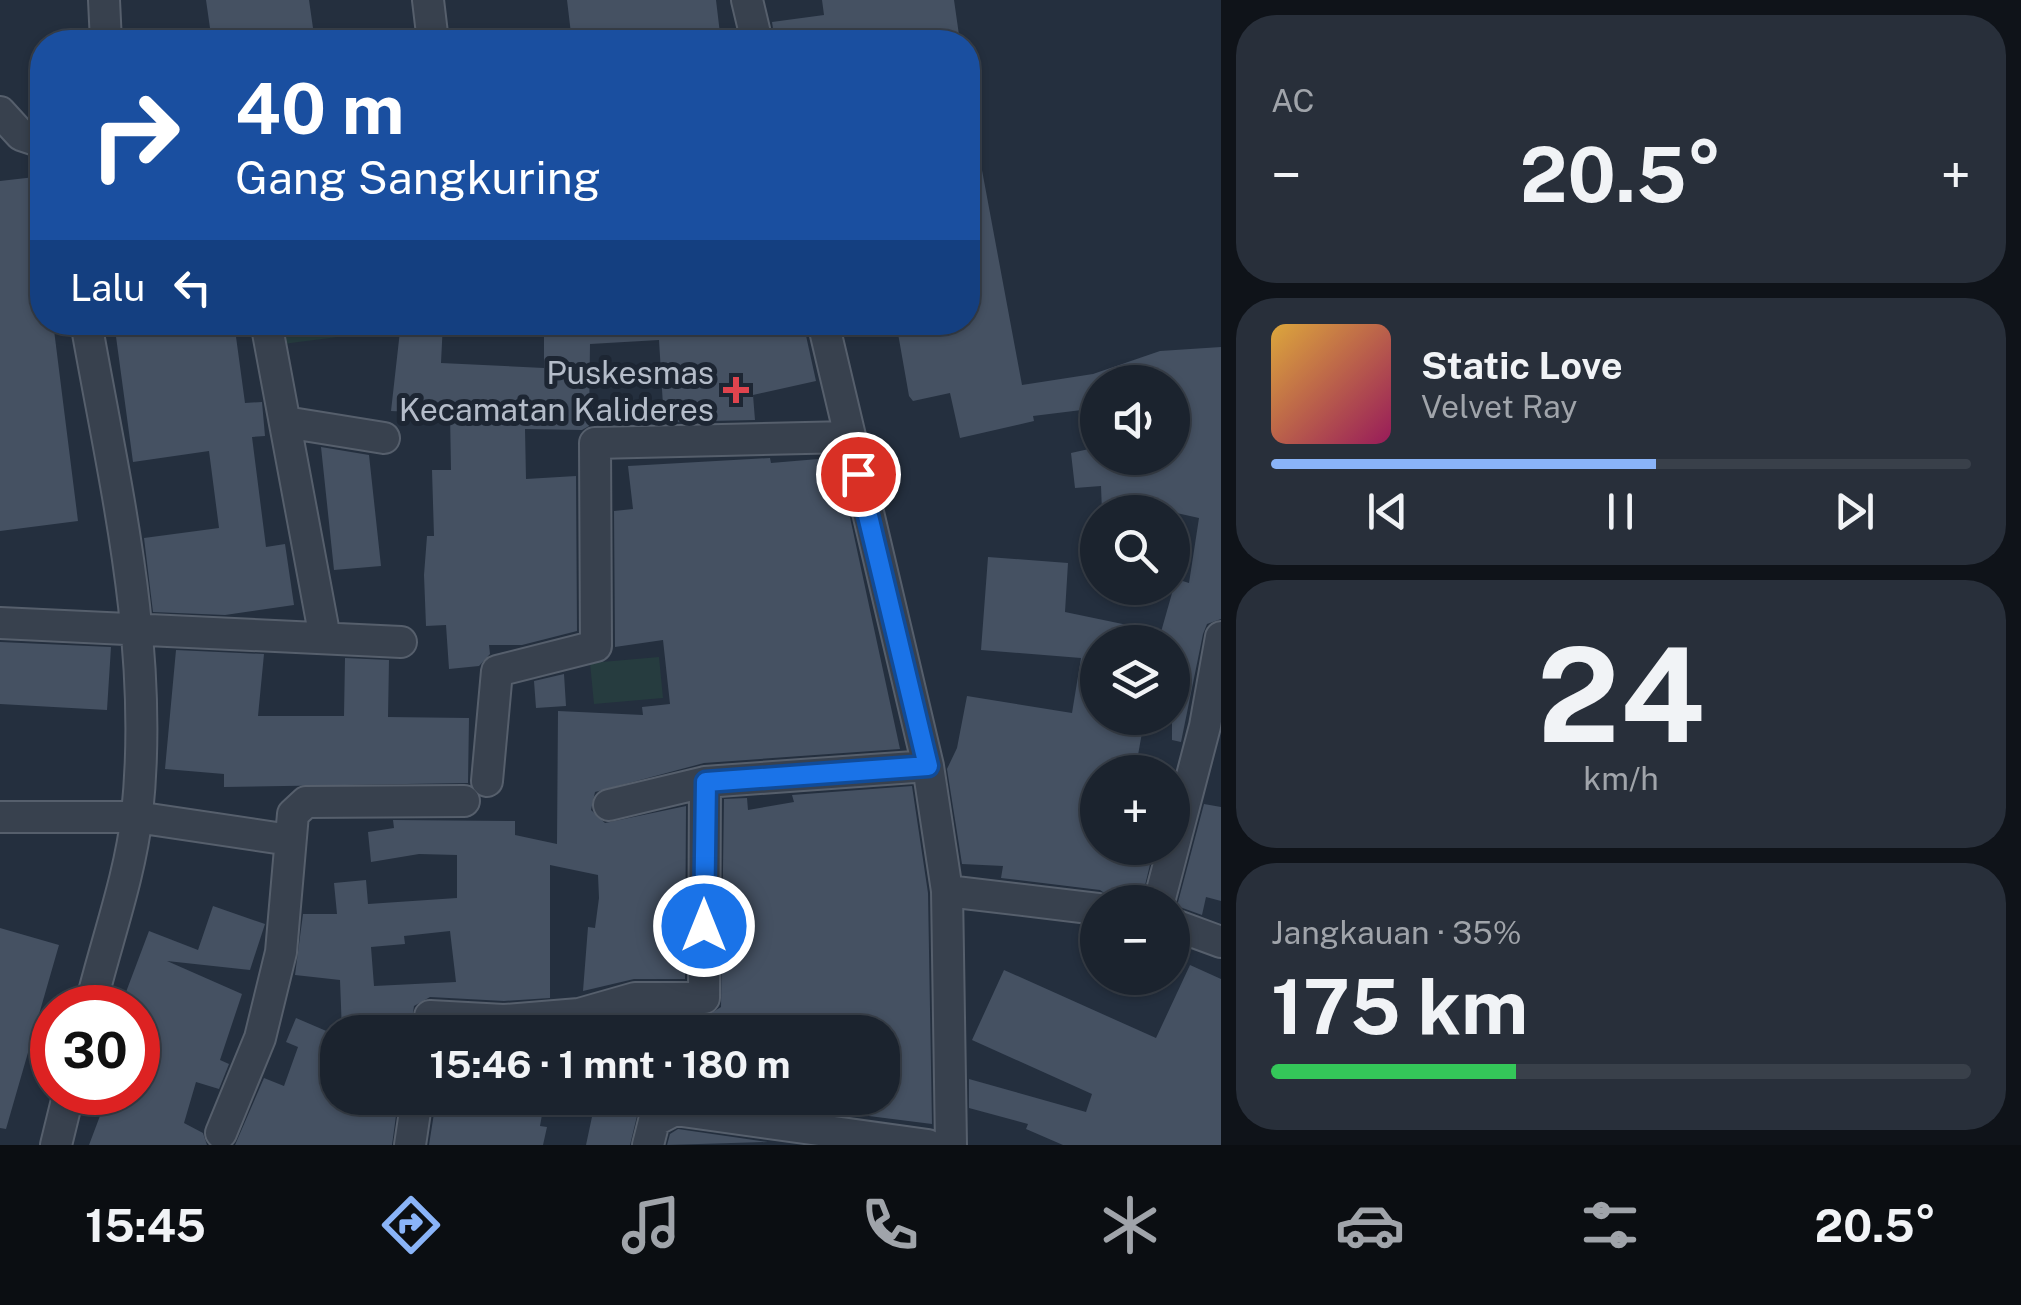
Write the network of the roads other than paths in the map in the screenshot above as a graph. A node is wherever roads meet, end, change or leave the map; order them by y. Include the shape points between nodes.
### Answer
1 (104, 0) edge
2 (428, 0) edge
3 (747, 0) edge
4 (105, 30) edge
5 (432, 30) edge
6 (754, 30) edge
7 (0, 112) edge
8 (30, 137) edge
9 (88, 335) edge
10 (268, 335) edge
11 (825, 335) edge
12 (285, 422) junction
13 (384, 438) dead end
14 (849, 438) junction
15 (0, 623) edge
16 (140, 630) junction
17 (1221, 637) edge
18 (325, 638) junction
19 (402, 642) dead end
20 (928, 766) junction
21 (487, 781) dead end
22 (706, 782) junction
23 (464, 801) dead end
24 (609, 805) dead end
25 (0, 817) edge
26 (136, 817) junction
27 (290, 840) junction
28 (1164, 885) edge
29 (947, 891) junction
30 (1080, 908) edge
31 (1190, 931) edge
32 (1221, 942) edge
33 (96, 985) edge
34 (566, 1015) edge
35 (63, 1115) edge
36 (414, 1115) edge
37 (221, 1133) dead end
38 (56, 1145) edge
39 (410, 1145) edge
40 (648, 1145) edge
41 (928, 1145) edge
42 (950, 1145) edge

1 - 4 street
2 - 5 street
3 - 6 street
7 - 8 street
9 - 16 street
10 - 12 street
11 - 14 street
12 - 13 street
12 - 18 street
14 - 20 street
14 - 21 street via 596,443 596,646 497,671
15 - 16 street
16 - 18 street
16 - 26 street
17 - 28 street
18 - 19 street
20 - 22 street
20 - 29 street
22 - 24 street
22 - 34 street via 704,998 635,998
23 - 27 street via 306,802 293,814
25 - 26 street
26 - 27 street
26 - 33 street
27 - 37 street via 281,952 260,1038
29 - 30 street
29 - 42 street
31 - 32 street
35 - 38 street
36 - 39 street
40 - 41 street via 654,1122 676,1110

